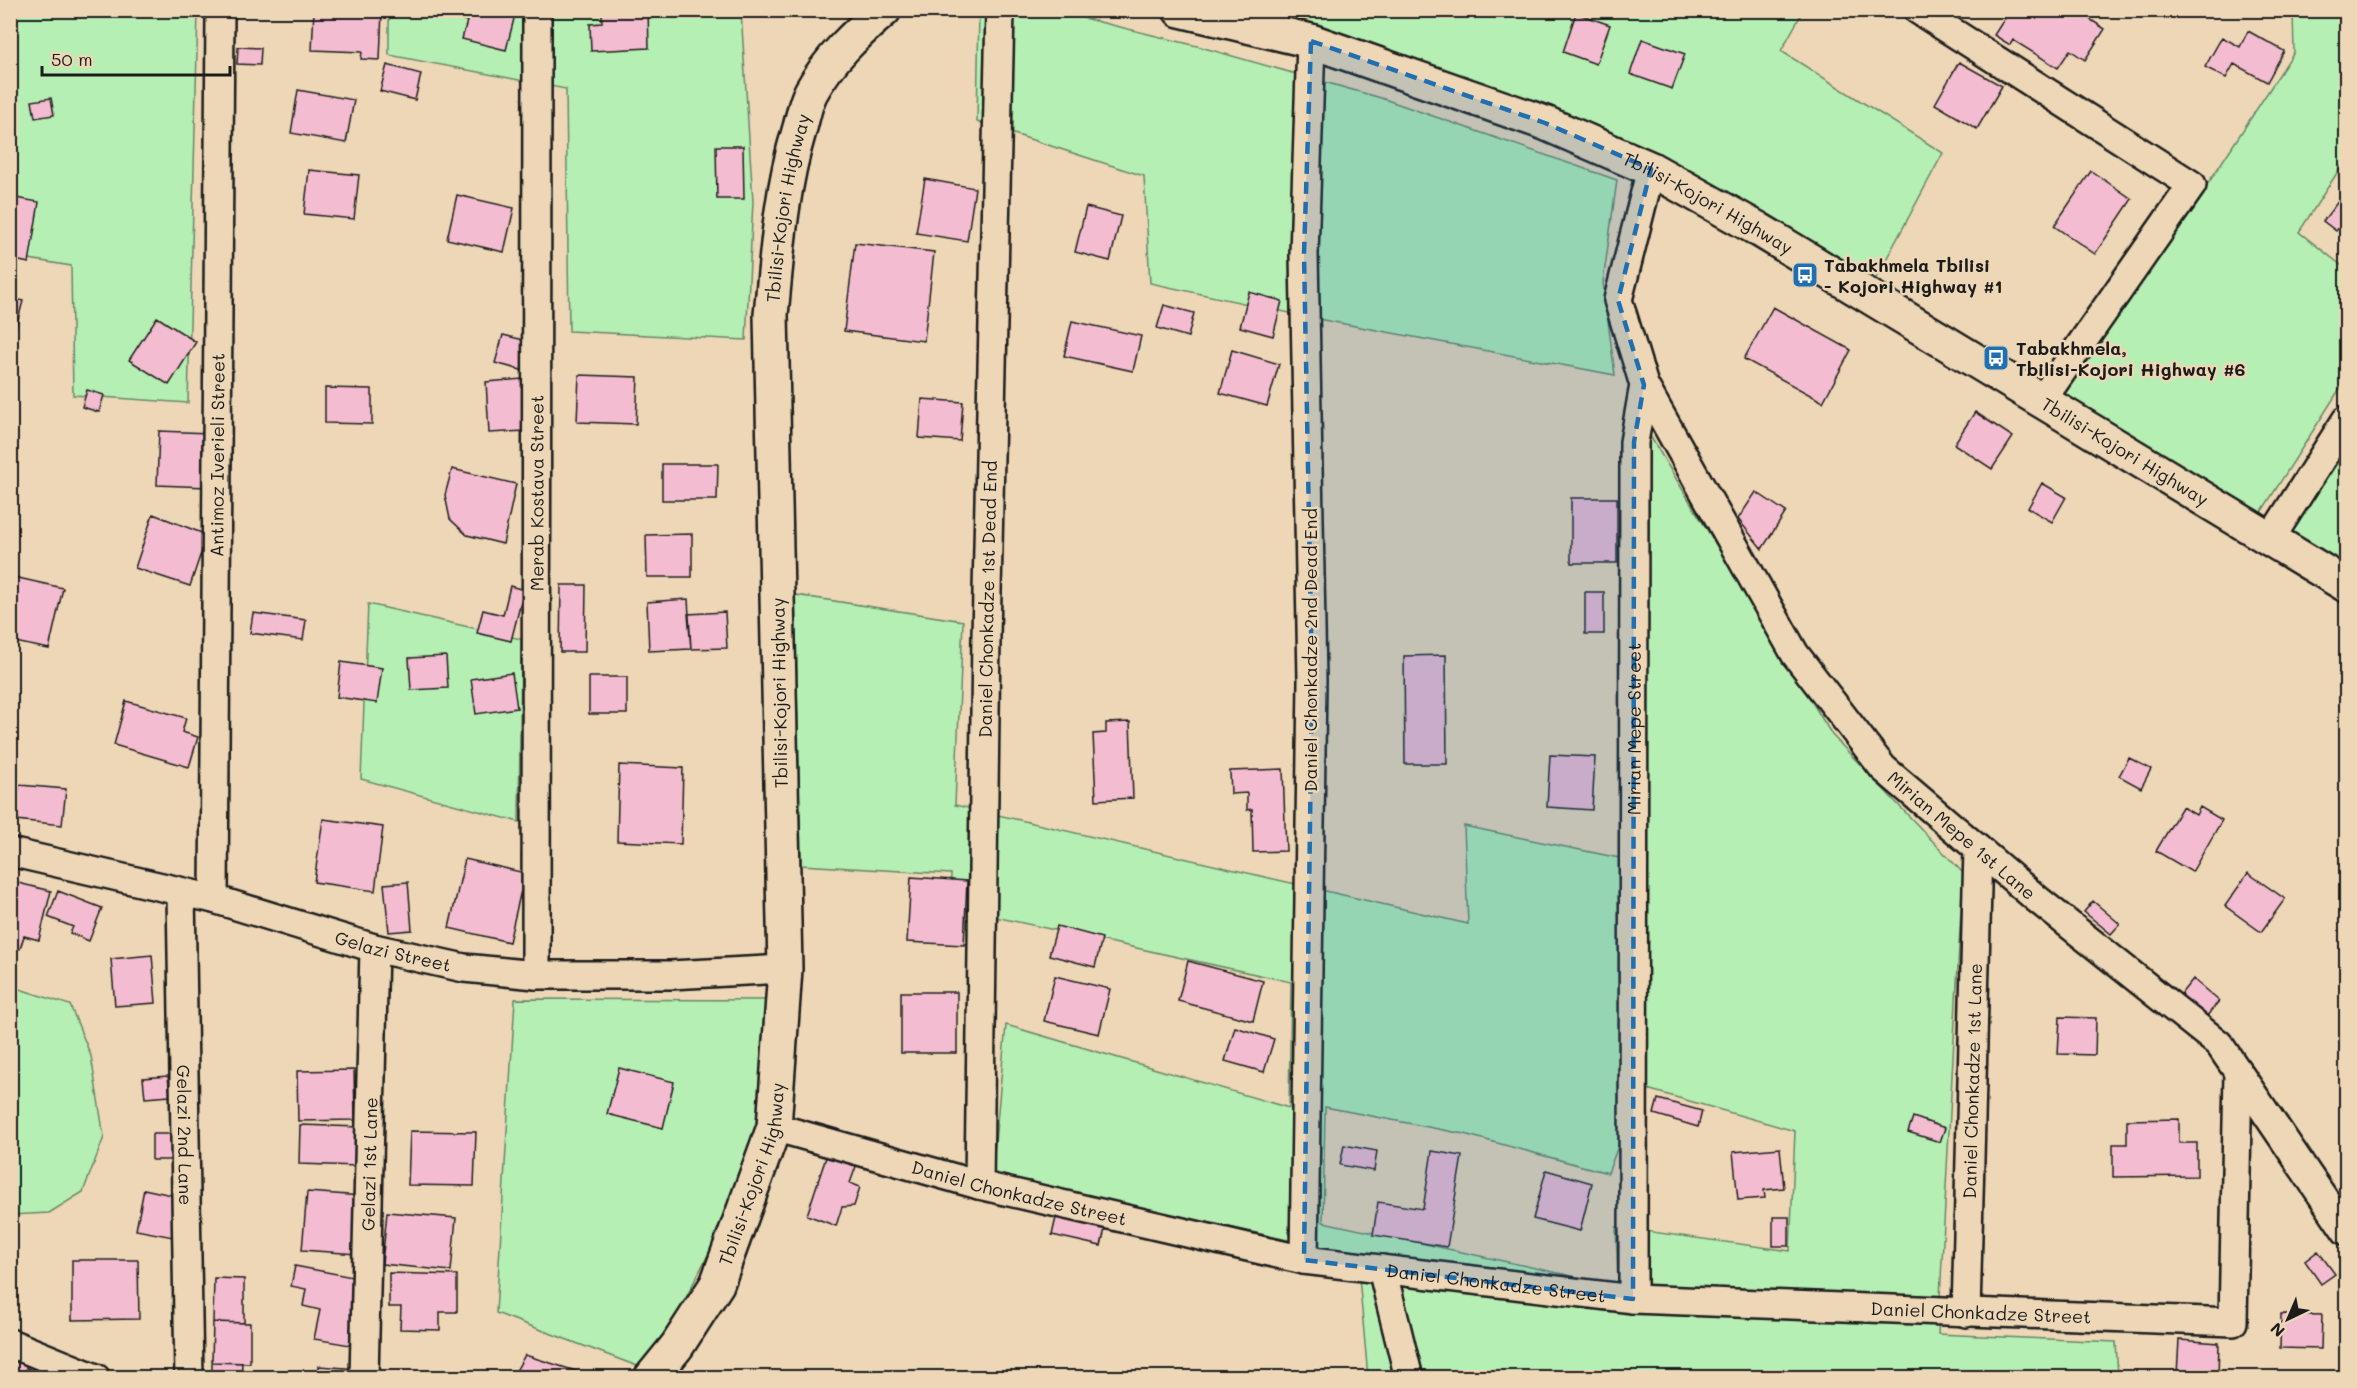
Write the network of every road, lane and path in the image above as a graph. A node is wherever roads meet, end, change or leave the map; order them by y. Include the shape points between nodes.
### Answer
1 (220, 10) edge
2 (537, 10) edge
3 (884, 10) edge
4 (1000, 10) edge
5 (1180, 10) edge
6 (1918, 10) edge
7 (1311, 41) junction
8 (1651, 169) junction
9 (1644, 385) junction
10 (2042, 400) junction
11 (2346, 420) edge
12 (2271, 538) junction
13 (2346, 585) edge
14 (1978, 849) junction
15 (10, 852) edge
16 (181, 892) junction
17 (214, 899) junction
18 (374, 948) junction
19 (785, 969) junction
20 (536, 975) junction
21 (2238, 1072) junction
22 (774, 1127) junction
23 (979, 1185) junction
24 (2346, 1231) edge
25 (1304, 1260) junction
26 (1382, 1269) junction
27 (1633, 1299) junction
28 (1966, 1313) junction
29 (10, 1343) edge
30 (96, 1377) edge
31 (189, 1377) edge
32 (364, 1377) edge
33 (651, 1377) edge
34 (1409, 1377) edge

1 - 17 street, Antimoz Iverieli Street
2 - 20 street, Merab Kostava Street
3 - 19 main road, Tbilisi-Kojori Highway via 832,61 811,93 780,209 771,315
4 - 23 street, Daniel Chonkadze 1st Dead End
5 - 7 main road, Tbilisi-Kojori Highway
6 - 10 street via 2192,185
7 - 8 main road, Tbilisi-Kojori Highway via 1545,123
7 - 25 street, Daniel Chonkadze 2nd Dead End via 1304,254 1312,680
8 - 9 street, Mirian Mepe Street via 1618,300
8 - 10 main road, Tbilisi-Kojori Highway
9 - 14 street, Mirian Mepe 1st Lane via 1796,654 1883,768
9 - 27 street, Mirian Mepe Street via 1634,442
10 - 12 main road, Tbilisi-Kojori Highway
11 - 12 street
12 - 13 main road, Tbilisi-Kojori Highway
14 - 21 street, Mirian Mepe 1st Lane via 2219,1044
14 - 28 street, Daniel Chonkadze 1st Lane
15 - 16 street, Gelazi Street
16 - 17 street, Gelazi Street
16 - 31 street, Gelazi 2nd Lane
17 - 18 street, Gelazi Street
18 - 20 street, Gelazi Street via 464,968
18 - 32 street, Gelazi 1st Lane
19 - 20 street, Gelazi Street via 670,975
19 - 22 main road, Tbilisi-Kojori Highway
21 - 24 street, Mirian Mepe 1st Lane
21 - 28 street, Daniel Chonkadze Street via 2233,1322
22 - 23 street, Daniel Chonkadze Street
22 - 33 main road, Tbilisi-Kojori Highway via 717,1284 677,1346
23 - 25 street, Daniel Chonkadze Street
25 - 26 street, Daniel Chonkadze Street
26 - 27 street, Daniel Chonkadze Street
26 - 34 street
27 - 28 street, Daniel Chonkadze Street
29 - 30 street

